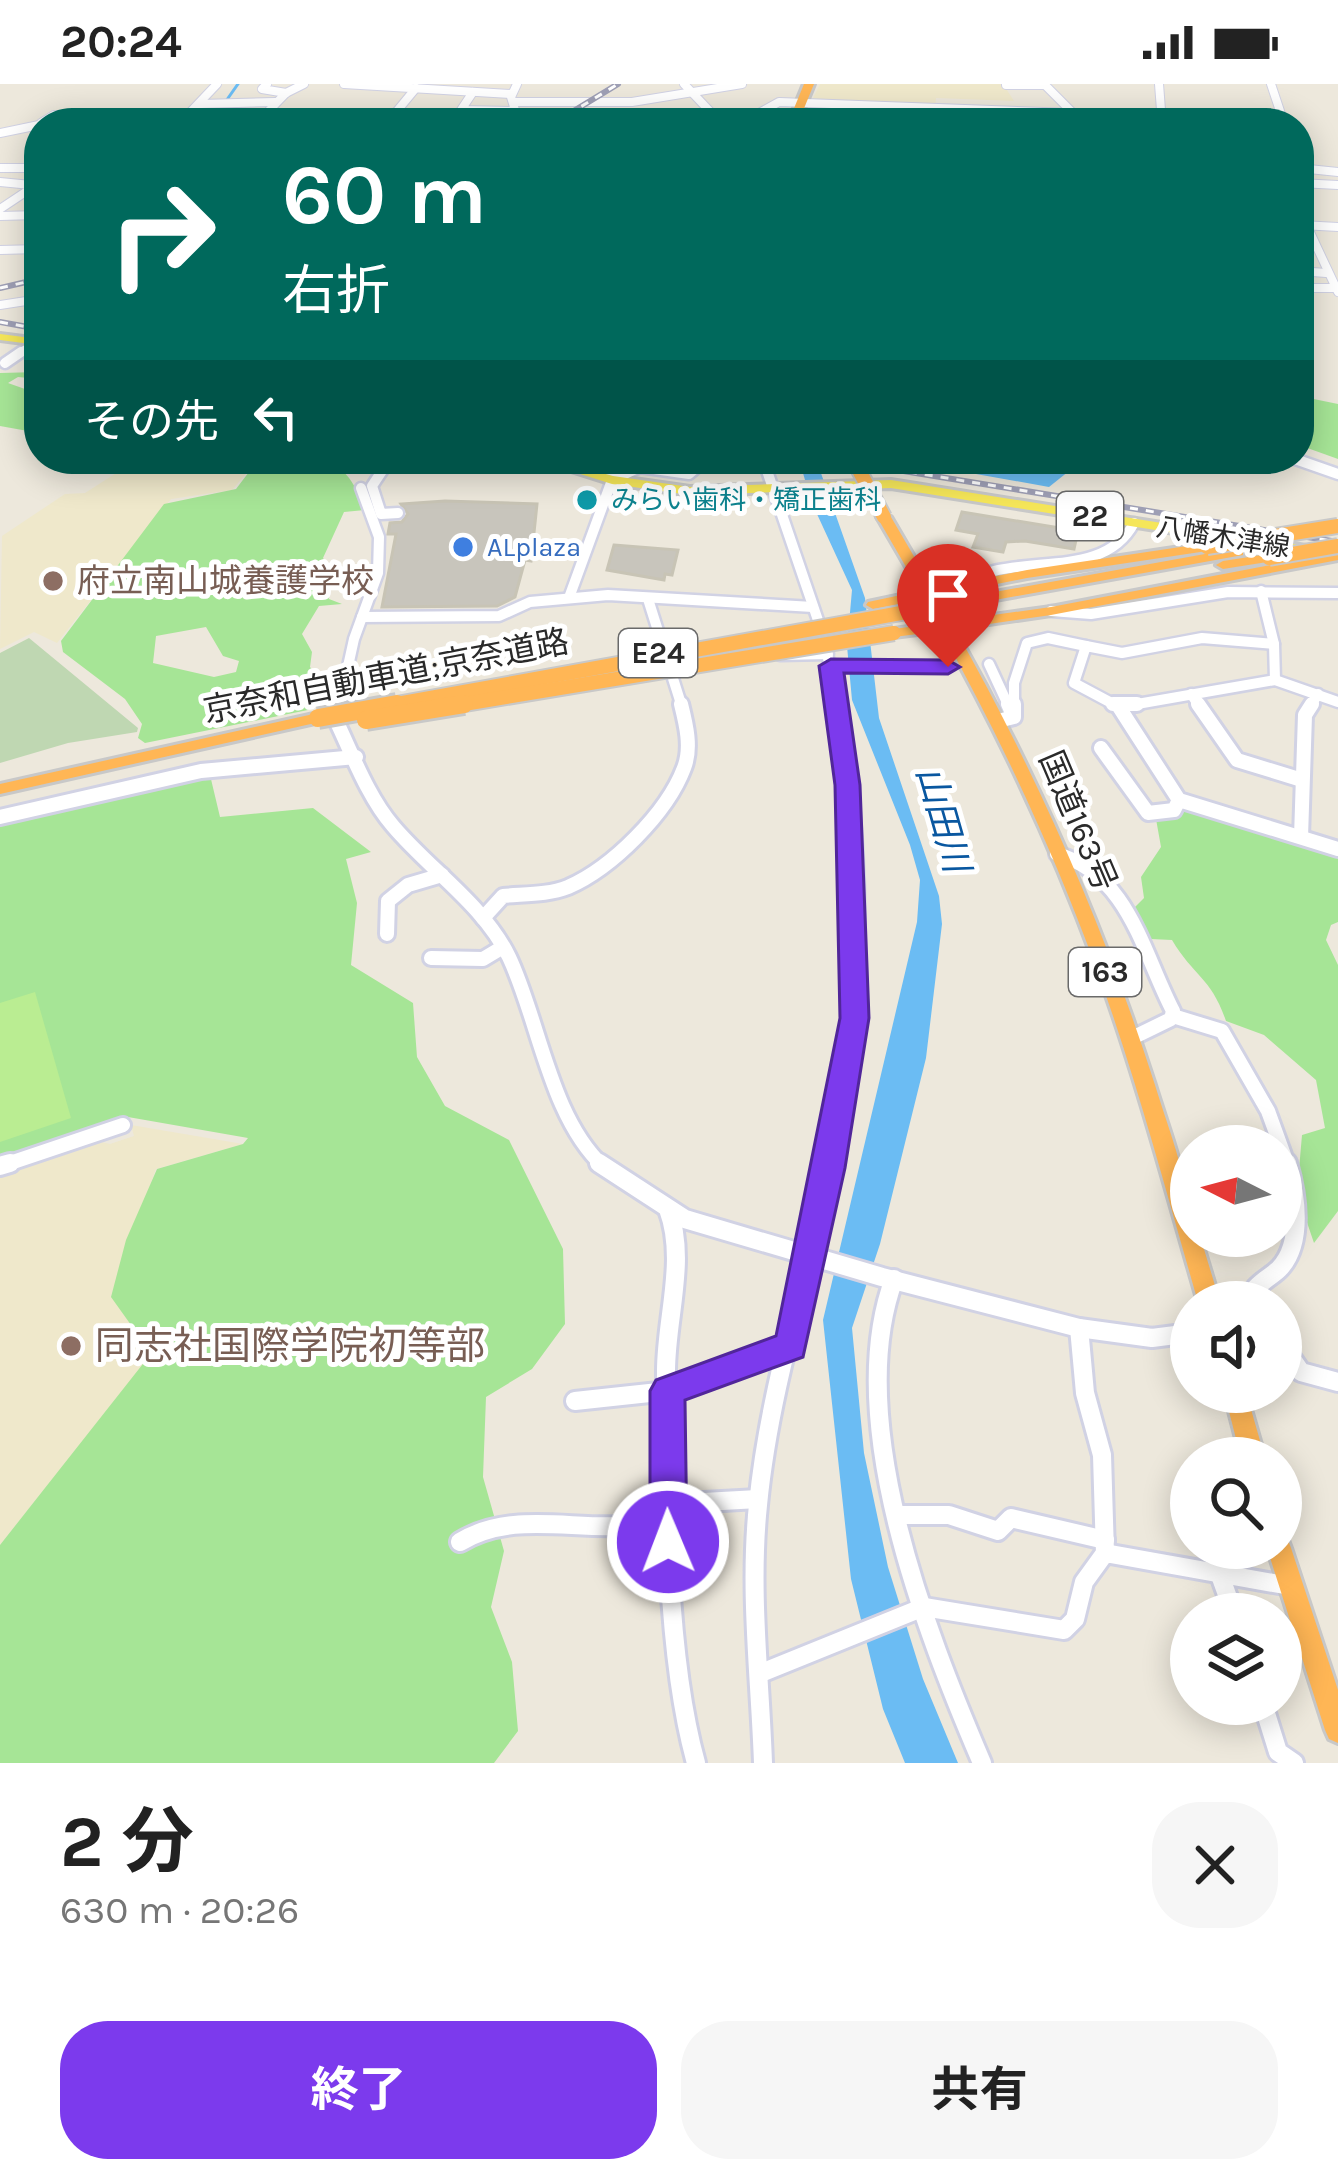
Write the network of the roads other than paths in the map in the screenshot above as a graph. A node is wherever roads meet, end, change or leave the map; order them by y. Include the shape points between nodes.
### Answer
1 (217, 84) edge
2 (267, 84) edge
3 (304, 84) edge
4 (344, 84) edge
5 (517, 84) edge
6 (684, 84) edge
7 (742, 84) edge
8 (809, 84) edge
9 (1044, 84) edge
10 (1006, 85) edge
11 (726, 86) edge
12 (416, 88) junction
13 (286, 92) junction
14 (473, 92) junction
15 (696, 92) junction
16 (276, 102) junction
17 (513, 103) junction
18 (800, 103) junction
19 (200, 104) junction
20 (195, 108) edge
21 (271, 108) edge
22 (399, 108) edge
23 (462, 108) edge
24 (476, 108) edge
25 (514, 108) edge
26 (709, 108) edge
27 (762, 108) edge
28 (798, 108) edge
29 (912, 108) edge
30 (1066, 108) edge
31 (1314, 247) edge
32 (1314, 272) edge
33 (1326, 272) junction
34 (1337, 290) edge
35 (24, 351) edge
36 (5, 363) dead end
37 (380, 474) edge
38 (588, 474) edge
39 (609, 474) edge
40 (626, 474) edge
41 (767, 474) edge
42 (861, 474) edge
43 (611, 481) junction
44 (361, 488) dead end
45 (770, 490) junction
46 (398, 513) dead end
47 (1134, 523) junction
48 (1338, 529) edge
49 (1338, 546) edge
50 (1338, 556) edge
51 (915, 572) junction
52 (1069, 584) junction
53 (1261, 591) junction
54 (959, 592) junction
55 (1338, 593) edge
56 (570, 595) junction
57 (648, 599) junction
58 (898, 603) junction
59 (813, 608) junction
60 (1051, 611) junction
61 (938, 612) junction
62 (362, 617) junction
63 (984, 622) junction
64 (903, 632) junction
65 (1274, 644) junction
66 (1085, 646) junction
67 (957, 658) junction
68 (833, 662) junction
69 (989, 664) dead end
70 (671, 665) junction
71 (1275, 680) junction
72 (1190, 694) junction
73 (1318, 694) junction
74 (1338, 702) edge
75 (1119, 707) junction
76 (334, 717) junction
77 (1006, 719) junction
78 (1101, 748) dead end
79 (356, 757) junction
80 (1302, 780) junction
81 (0, 789) edge
82 (1178, 800) junction
83 (0, 817) edge
84 (1301, 837) junction
85 (1338, 849) edge
86 (1057, 854) junction
87 (442, 875) junction
88 (483, 918) junction
89 (387, 934) dead end
90 (503, 947) junction
91 (431, 958) dead end
92 (1173, 1016) junction
93 (1130, 1039) junction
94 (123, 1125) dead end
95 (0, 1166) edge
96 (668, 1209) junction
97 (819, 1255) junction
98 (888, 1278) junction
99 (1203, 1281) edge
100 (1265, 1281) edge
101 (1078, 1328) junction
102 (1170, 1336) edge
103 (791, 1346) junction
104 (1302, 1372) edge
105 (1338, 1382) edge
106 (668, 1391) junction
107 (575, 1400) dead end
108 (758, 1498) junction
109 (668, 1507) junction
110 (900, 1515) junction
111 (460, 1542) dead end
112 (1105, 1546) junction
113 (1285, 1569) edge
114 (1221, 1578) junction
115 (1290, 1586) junction
116 (1226, 1593) edge
117 (919, 1609) junction
118 (761, 1673) junction
119 (1270, 1725) edge
120 (1338, 1730) edge
121 (696, 1763) edge
122 (764, 1763) edge
123 (982, 1763) edge
124 (1294, 1763) edge

1 - 19 street
2 - 13 street via 262,89
3 - 13 street
4 - 12 street
5 - 17 street
6 - 15 street
7 - 11 street
8 - 18 highway
9 - 10 street
9 - 30 street
11 - 15 street
12 - 14 street
12 - 22 street
13 - 16 street
14 - 17 street
14 - 23 street
15 - 17 street via 584,105
15 - 26 street
16 - 19 street
16 - 21 street
17 - 24 street
17 - 25 street
18 - 27 street via 773,98
18 - 28 highway
18 - 29 street
19 - 20 street
31 - 33 street
32 - 33 street
33 - 34 street
35 - 36 street
37 - 46 street via 372,486 381,514
38 - 43 main road, 八幡木津線 / 22
39 - 43 street
40 - 43 street
41 - 45 street
42 - 51 highway, 国道163号 / 163, bridge
43 - 45 main road, 八幡木津線 / 22
43 - 56 street
44 - 62 street via 380,542
45 - 47 main road, 八幡木津線 / 22 via 913,487
45 - 59 street
47 - 50 main road, 八幡木津線 / 22
47 - 54 street via 1130,538 1111,552 980,573
48 - 52 highway, 京奈和自動車道;京奈道路 / E24, bridge
48 - 54 highway, bridge
49 - 52 highway, 京奈和自動車道;京奈道路 / E24, bridge
50 - 60 highway
51 - 54 highway
51 - 61 highway, 国道163号 / 163
52 - 54 highway, 京奈和自動車道;京奈道路 / E24
53 - 55 street
53 - 60 street via 1091,614
53 - 65 street
54 - 61 highway via 942,596
54 - 76 highway, 京奈和自動車道;京奈道路 / E24, bridge
56 - 57 street
56 - 62 street via 514,604 499,616
57 - 59 street
57 - 70 street
58 - 61 highway
58 - 61 highway
58 - 76 highway, bridge via 586,657
59 - 68 street
60 - 63 highway
61 - 63 highway
61 - 64 highway
61 - 67 highway, 国道163号 / 163
62 - 76 street
63 - 67 highway via 964,634
64 - 67 highway via 938,637
64 - 76 highway, bridge
65 - 66 street via 1202,638 1122,653
65 - 71 street
66 - 75 street via 1074,683
66 - 77 street via 1048,638 1027,643
67 - 68 street
67 - 77 highway, 国道163号 / 163
68 - 70 street via 746,653
68 - 97 street via 848,785 854,1018
69 - 77 street
70 - 76 street
70 - 88 street via 688,752 662,804 592,874 560,890 503,896
71 - 72 street
71 - 73 street
72 - 75 street
72 - 80 street via 1237,760
73 - 74 street
73 - 80 street via 1305,715
75 - 82 street
76 - 79 street
76 - 81 highway
77 - 86 highway, 国道163号 / 163
78 - 82 street via 1148,813 1174,810
79 - 83 street via 201,771
79 - 87 street via 390,823
80 - 84 street
82 - 84 street
84 - 85 street
86 - 92 street via 1090,865 1112,889
86 - 93 highway, 国道163号 / 163
87 - 88 street
87 - 89 street via 388,901
88 - 90 street
90 - 91 street via 483,959
90 - 96 street via 589,1154
92 - 93 street
92 - 100 street via 1222,1031 1290,1159 1293,1238 1282,1267
93 - 99 highway, 国道163号 / 163
94 - 95 street
96 - 97 street
96 - 106 street via 679,1236
97 - 98 street
97 - 103 street
98 - 101 street
98 - 110 street via 877,1338
101 - 102 street
101 - 112 street via 1102,1455
103 - 106 street
103 - 108 street
104 - 105 street
106 - 107 street
106 - 109 street
108 - 109 street
108 - 118 street
109 - 111 street via 628,1526 524,1523
109 - 121 street
110 - 112 street via 949,1515 998,1531 1011,1518
110 - 117 street
112 - 114 street
112 - 117 street via 1064,1630
113 - 115 highway
114 - 115 street
114 - 116 street
115 - 120 highway
117 - 118 street
117 - 123 street
118 - 122 street
119 - 124 street via 1278,1752

